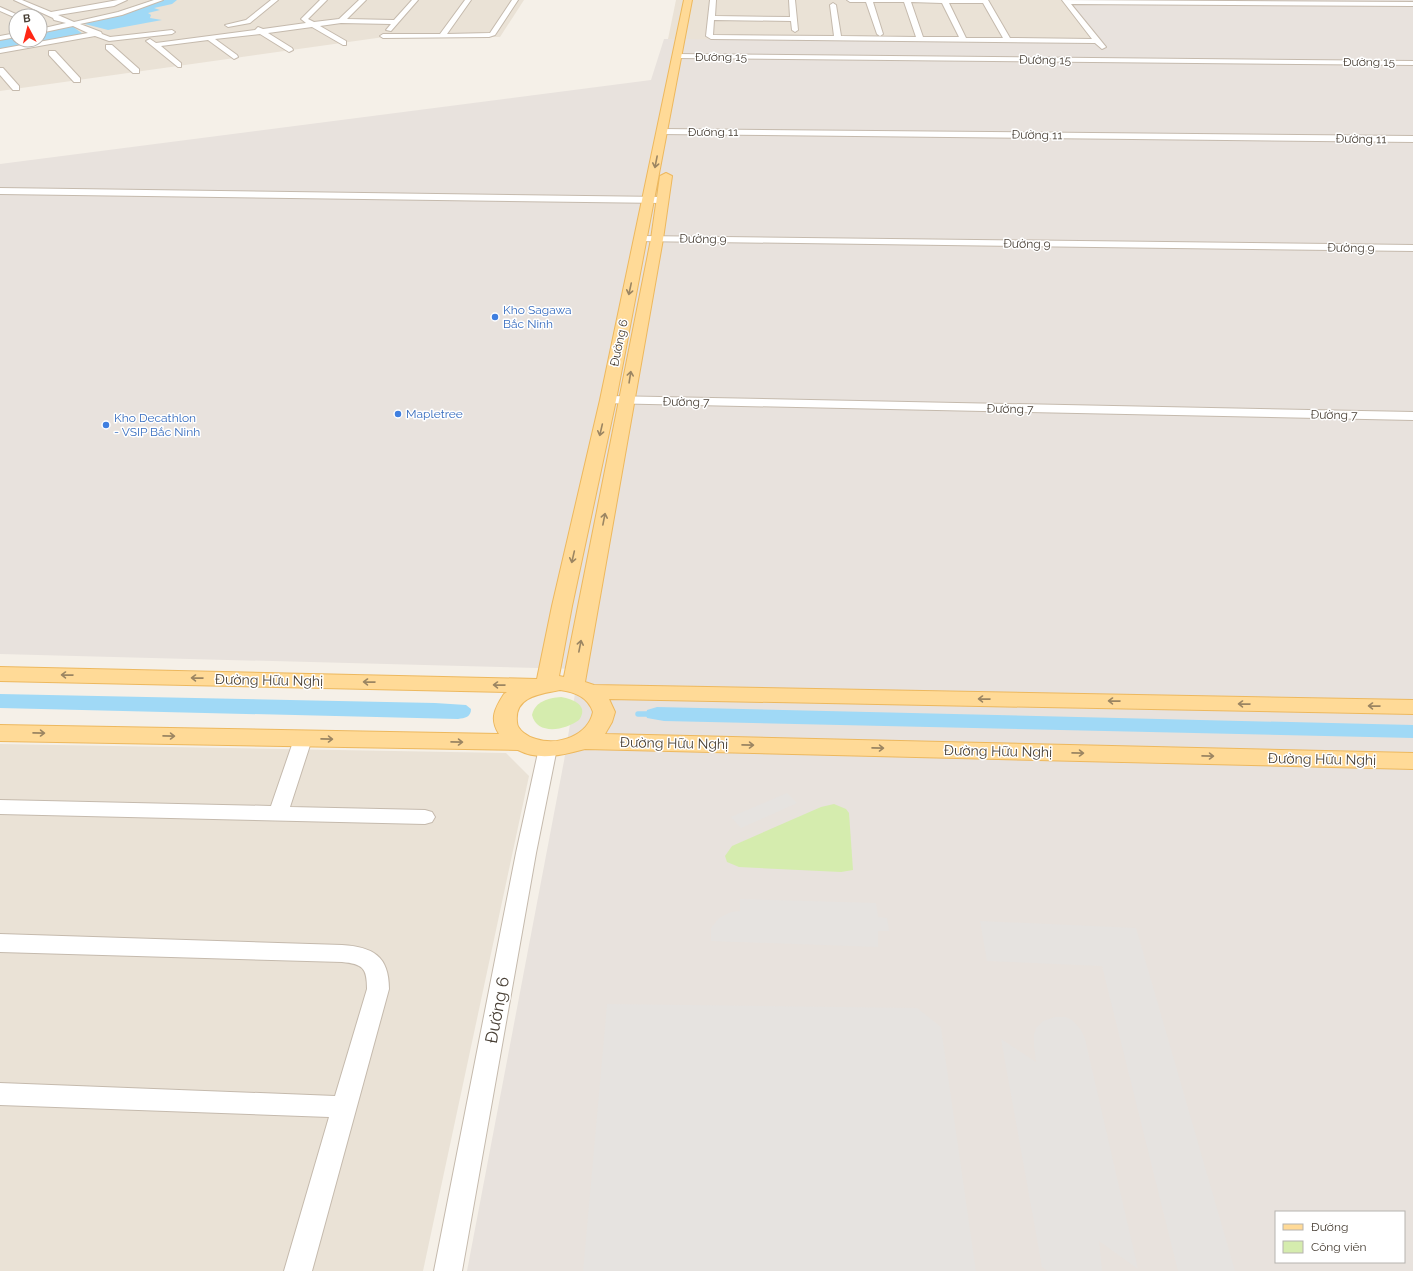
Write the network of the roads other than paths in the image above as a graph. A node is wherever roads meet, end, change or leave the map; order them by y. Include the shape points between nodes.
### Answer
1 (17, 0) edge
2 (94, 0) edge
3 (124, 0) edge
4 (160, 0) edge
5 (275, 0) edge
6 (324, 0) edge
7 (363, 0) edge
8 (415, 0) edge
9 (468, 0) edge
10 (515, 0) edge
11 (688, 0) edge
12 (697, 0) edge
13 (713, 0) edge
14 (792, 0) edge
15 (850, 0) edge
16 (869, 0) edge
17 (944, 0) edge
18 (907, 1) edge
19 (985, 1) edge
20 (1065, 1) edge
21 (78, 2) dead end
22 (114, 4) junction
23 (1413, 4) edge
24 (833, 5) dead end
25 (99, 7) junction
26 (31, 8) edge
27 (48, 18) joint
28 (712, 18) junction
29 (795, 19) junction
30 (341, 21) junction
31 (248, 22) junction
32 (396, 22) junction
33 (74, 24) junction
34 (313, 24) junction
35 (219, 26) dead end
36 (48, 29) edge
37 (182, 31) dead end
38 (262, 31) junction
39 (99, 33) junction
40 (880, 34) dead end
41 (144, 36) junction
42 (442, 36) junction
43 (209, 38) junction
44 (796, 38) junction
45 (838, 39) junction
46 (920, 39) junction
47 (963, 39) junction
48 (1008, 40) junction
49 (1097, 41) junction
50 (343, 43) dead end
51 (156, 45) junction
52 (109, 47) dead end
53 (289, 50) dead end
54 (0, 51) edge
55 (52, 53) dead end
56 (682, 55) junction
57 (234, 58) dead end
58 (1111, 59) junction
59 (1413, 61) edge
60 (178, 66) dead end
61 (0, 70) edge
62 (136, 72) dead end
63 (77, 80) dead end
64 (16, 88) dead end
65 (667, 132) junction
66 (1413, 139) edge
67 (0, 191) edge
68 (656, 200) junction
69 (641, 239) junction
70 (657, 239) junction
71 (1413, 248) edge
72 (608, 400) junction
73 (627, 401) junction
74 (1413, 416) edge
75 (0, 674) edge
76 (542, 685) junction
77 (582, 688) junction
78 (1413, 707) edge
79 (0, 733) edge
80 (303, 739) junction
81 (583, 740) junction
82 (521, 742) junction
83 (548, 748) junction
84 (1413, 761) edge
85 (0, 807) edge
86 (278, 814) junction
87 (425, 817) dead end
88 (0, 943) edge
89 (0, 1094) edge
90 (344, 1106) junction
91 (298, 1271) edge
92 (448, 1271) edge

1 - 26 street
2 - 22 street
3 - 22 street
4 - 33 street via 131,11
5 - 31 street
6 - 34 street via 303,18
7 - 30 street
8 - 32 street
9 - 42 street
10 - 42 street via 493,34
11 - 56 main road, Đường 6
12 - 56 main road, Đường 6
13 - 28 street via 716,9
14 - 29 street via 791,9
15 - 16 street
16 - 18 street
16 - 40 street
17 - 18 street
17 - 19 street
17 - 47 street
18 - 46 street
19 - 48 street
20 - 23 street
20 - 49 street
21 - 25 street
22 - 25 street
24 - 45 street
25 - 27 street
27 - 33 street via 59,18
28 - 29 street
28 - 44 street via 714,27 709,36 712,37
29 - 44 street via 792,28
30 - 32 street
30 - 34 street
31 - 35 street
31 - 38 street
32 - 42 street via 383,36
33 - 36 street
33 - 39 street
34 - 38 street
34 - 50 street
37 - 41 street
38 - 43 street
38 - 53 street
39 - 41 street via 109,39
39 - 54 street
41 - 51 street
43 - 51 street
43 - 57 street
44 - 45 street
45 - 46 street
46 - 47 street
47 - 48 street
48 - 49 street
49 - 58 street
51 - 60 street
52 - 62 street
55 - 63 street
56 - 58 street, Đường 15
56 - 65 main road, Đường 6
58 - 59 street, Đường 15
61 - 64 street
65 - 66 street, Đường 11
65 - 68 main road, Đường 6
67 - 68 street
68 - 69 main road, Đường 6
68 - 70 main road, Đường 6
69 - 70 street, Đường 9
69 -> 72 main road, Đường 6
70 - 71 street, Đường 9
73 -> 70 main road, Đường 6
72 - 73 street, Đường 7
72 -> 76 main road, Đường 6
73 - 74 street, Đường 7
77 -> 73 main road, Đường 6
76 -> 75 main road, Đường Hữu Nghị
76 - 77 main road
76 - 82 main road via 516,696 504,712 503,721 506,729
78 -> 77 main road
77 - 81 main road via 602,704 604,712 599,727
79 -> 80 main road
80 -> 82 main road
80 - 86 street
81 - 83 main road via 560,748
81 -> 84 main road, Đường Hữu Nghị
82 - 83 main road
83 - 92 street, Đường 6
85 - 86 street
86 - 87 street
88 - 90 street via 332,953 365,958 371,961 377,970 378,989
89 - 90 street
90 - 91 street

